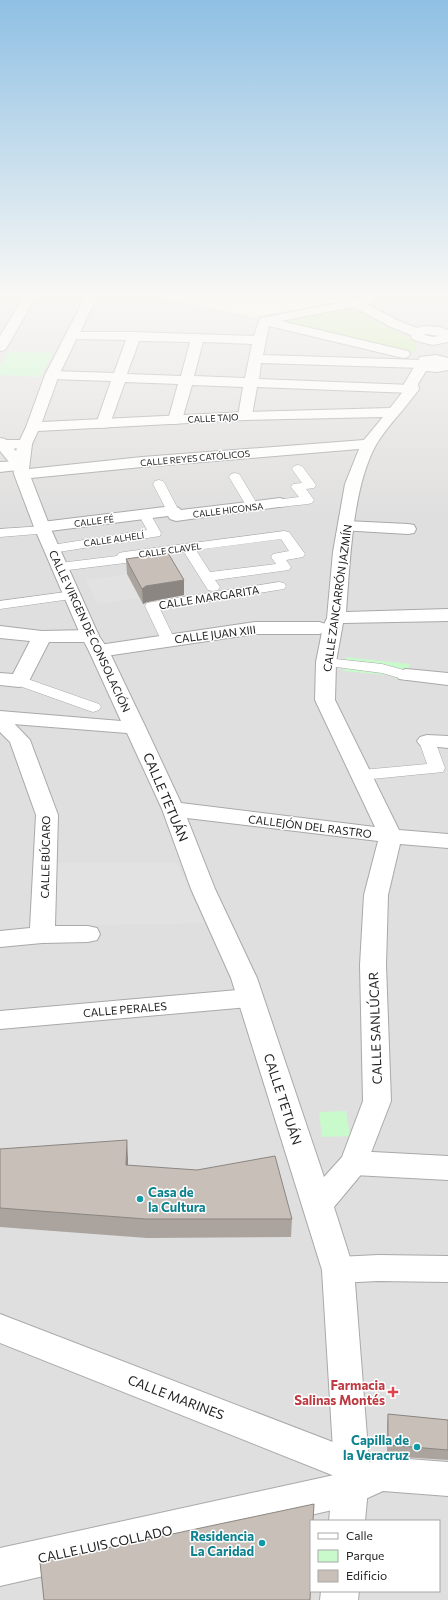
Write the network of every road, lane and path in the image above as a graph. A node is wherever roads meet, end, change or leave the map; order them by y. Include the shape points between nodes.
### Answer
1 (56, 368) edge
2 (124, 368) edge
3 (190, 368) edge
4 (254, 368) edge
5 (428, 368) edge
6 (432, 368) edge
7 (52, 375) junction
8 (121, 377) junction
9 (186, 380) junction
10 (252, 382) junction
11 (412, 388) junction
12 (394, 412) junction
13 (245, 416) junction
14 (175, 420) junction
15 (103, 424) junction
16 (33, 427) junction
17 (1, 444) edge
18 (25, 444) junction
19 (369, 444) junction
20 (0, 467) edge
21 (298, 469) dead end
22 (21, 470) junction
23 (235, 477) dead end
24 (159, 484) dead end
25 (280, 503) joint
26 (253, 507) junction
27 (175, 513) junction
28 (145, 515) junction
29 (346, 526) junction
30 (43, 528) junction
31 (408, 529) dead end
32 (0, 534) edge
33 (188, 548) junction
34 (52, 549) junction
35 (60, 567) junction
36 (206, 577) junction
37 (279, 586) dead end
38 (73, 595) junction
39 (218, 595) junction
40 (0, 605) edge
41 (448, 615) edge
42 (329, 624) junction
43 (0, 632) edge
44 (42, 636) junction
45 (168, 640) junction
46 (95, 644) junction
47 (326, 662) junction
48 (406, 675) joint
49 (0, 679) edge
50 (448, 679) edge
51 (19, 681) junction
52 (93, 707) dead end
53 (0, 718) edge
54 (136, 728) junction
55 (427, 741) joint
56 (448, 742) edge
57 (362, 775) junction
58 (173, 809) junction
59 (391, 836) junction
60 (448, 841) edge
61 (88, 934) dead end
62 (42, 935) junction
63 (0, 939) edge
64 (250, 998) junction
65 (0, 1020) edge
66 (354, 1163) junction
67 (448, 1168) edge
68 (318, 1204) junction
69 (448, 1269) edge
70 (338, 1270) junction
71 (0, 1328) edge
72 (448, 1479) edge
73 (350, 1492) edge
74 (0, 1567) edge

1 - 7 street
2 - 8 street
3 - 9 street
4 - 10 street
5 - 11 street, CALLE ZANCARRÓN JAZMÍN via 411,384
6 - 11 street, CALLE ZANCARRÓN JAZMÍN via 428,381
7 - 8 street
7 - 16 street
8 - 9 street
8 - 15 street
9 - 10 street
9 - 14 street
10 - 11 street
10 - 13 street
11 - 12 street, CALLE ZANCARRÓN JAZMÍN
12 - 13 street, CALLE TAJO
12 - 19 street, CALLE ZANCARRÓN JAZMÍN
13 - 14 street, CALLE TAJO
14 - 15 street, CALLE TAJO
15 - 16 street, CALLE TAJO
16 - 18 street
17 - 18 street
17 - 22 street
18 - 22 street
19 - 22 street, CALLE REYES CATÓLICOS
19 - 29 street, CALLE ZANCARRÓN JAZMÍN via 353,484
20 - 22 street, CALLE REYES CATÓLICOS
21 - 25 street via 310,485 297,487 308,500
22 - 30 street, CALLE VIRGEN DE CONSOLACIÓN
23 - 26 street
24 - 27 street
25 - 26 street, CALLE HICONSA
26 - 27 street, CALLE HICONSA
27 - 28 street, CALLE HICONSA
28 - 30 street, CALLE FÉ
28 - 34 street, CALLE ALHELÍ via 156,533
29 - 31 street
29 - 42 street, CALLE ZANCARRÓN JAZMÍN
30 - 32 street
30 - 34 street, CALLE VIRGEN DE CONSOLACIÓN
33 - 35 street, CALLE CLAVEL
33 - 36 street
33 - 36 street, CALLE CLAVEL via 284,535 298,554 278,557 284,567
34 - 35 street, CALLE VIRGEN DE CONSOLACIÓN
35 - 38 street, CALLE VIRGEN DE CONSOLACIÓN
36 - 39 street
37 - 39 street, CALLE MARGARITA
38 - 40 street
38 - 46 street, CALLE VIRGEN DE CONSOLACIÓN
39 - 45 street, CALLE MARGARITA via 152,606
41 - 42 street, CALLE JUAN XIII
42 - 45 street, CALLE JUAN XIII via 255,628
42 - 47 street, CALLE ZANCARRÓN JAZMÍN
43 - 44 street, CALLE JUAN XIII
44 - 46 street, CALLE JUAN XIII
44 - 51 street
45 - 46 street, CALLE JUAN XIII
46 - 54 street, CALLE VIRGEN DE CONSOLACIÓN
47 - 48 street via 382,668
47 - 57 street, CALLE ZANCARRÓN JAZMÍN via 325,700
48 - 50 street
49 - 51 street
51 - 52 street
53 - 54 street
53 - 62 street, CALLE BÚCARO via 20,740 47,815
54 - 58 street, CALLE TETUÁN
55 - 56 street
55 - 57 street via 437,768
57 - 59 street, CALLE ZANCARRÓN JAZMÍN
58 - 59 street, CALLEJÓN DEL RASTRO
58 - 64 street, CALLE TETUÁN via 203,890 244,978
59 - 60 street, CALLEJÓN DEL RASTRO
59 - 66 street, CALLE SANLÚCAR via 376,895 373,965 377,1102
61 - 62 street
62 - 63 street
64 - 65 street, CALLE PERALES
64 - 68 street, CALLE TETUÁN
66 - 67 street
66 - 68 street, CALLE SANLÚCAR
68 - 70 street, CALLE TETUÁN
69 - 70 street
70 - 73 street, CALLE TETUÁN
71 - 73 street, CALLE MARINES
72 - 73 street, CALLE LUIS COLLADO via 381,1474
73 - 74 street, CALLE LUIS COLLADO

